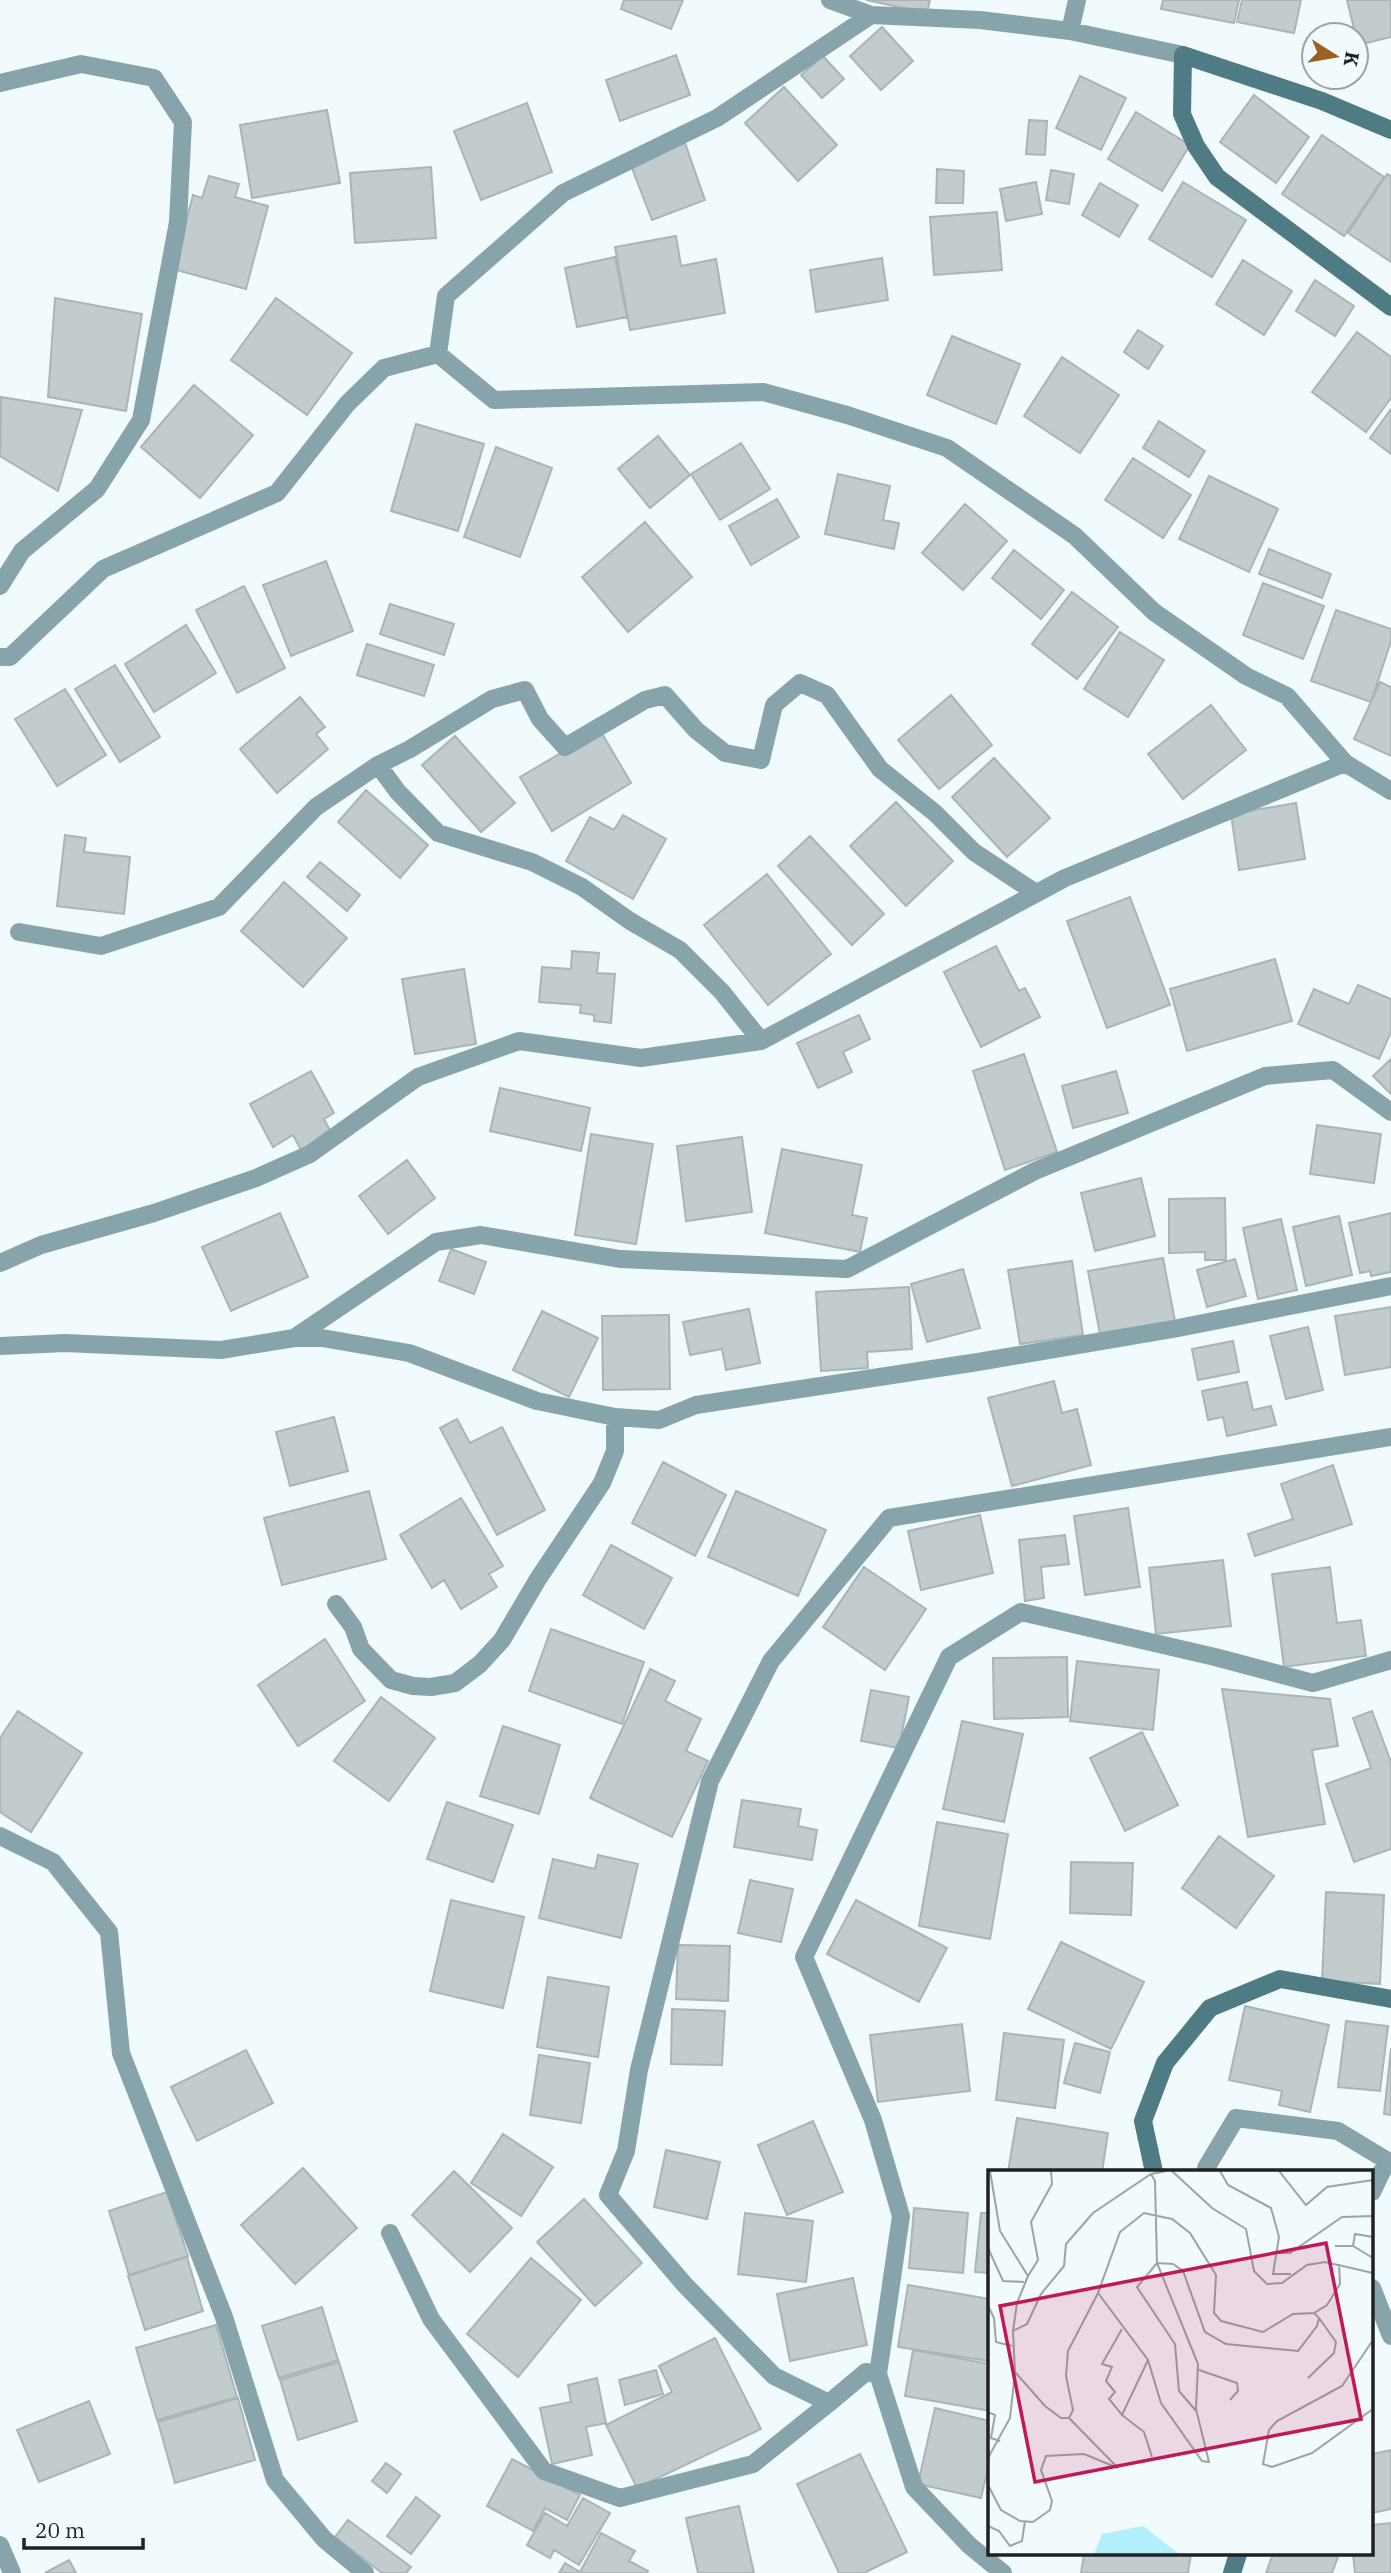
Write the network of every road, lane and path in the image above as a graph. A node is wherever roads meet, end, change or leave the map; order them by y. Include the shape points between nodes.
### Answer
1 (830, 0) edge
2 (1077, 0) edge
3 (871, 15) junction
4 (1070, 31) junction
5 (1183, 55) junction
6 (0, 83) edge
7 (1391, 130) edge
8 (1391, 307) edge
9 (438, 354) junction
10 (0, 586) edge
11 (0, 656) edge
12 (1345, 762) junction
13 (378, 765) junction
14 (1391, 790) edge
15 (1036, 893) junction
16 (19, 932) dead end
17 (761, 1041) junction
18 (1391, 1112) edge
19 (0, 1263) edge
20 (1391, 1286) edge
21 (294, 1338) junction
22 (0, 1346) edge
23 (615, 1417) junction
24 (1391, 1437) edge
25 (336, 1604) dead end
26 (1391, 1660) edge
27 (0, 1836) edge
28 (1391, 1999) edge
29 (1389, 2162) edge
30 (1154, 2170) edge
31 (1206, 2170) edge
32 (1374, 2188) edge
33 (390, 2233) dead end
34 (1374, 2293) edge
35 (1391, 2336) edge
36 (878, 2374) junction
37 (829, 2403) junction
38 (0, 2545) edge
39 (1237, 2556) edge
40 (12, 2573) edge
41 (365, 2573) edge
42 (1003, 2573) edge
43 (1232, 2573) edge

1 - 3 street
2 - 4 street
3 - 4 street via 980,20
3 - 9 street via 717,118 562,193 446,296
4 - 5 street
5 - 7 street via 1322,100
5 - 8 street via 1182,114 1217,177
6 - 10 street via 81,64 154,78 184,122 177,222 141,420 97,489 22,551
9 - 11 street via 384,368 347,404 277,493 103,569 10,657
9 - 12 street via 494,401 763,392 947,448 1075,536 1154,612 1246,676 1287,696
12 - 14 street
12 - 15 street
13 - 15 street via 492,699 525,690 540,719 565,747 645,700 665,695 696,730 725,753 761,760 774,705 800,683 827,695 880,769 974,852
13 - 16 street via 316,807 219,907 101,946
13 - 17 street via 438,833 532,862 582,887 680,950
15 - 17 street
17 - 19 street via 641,1058 519,1041 418,1077 310,1154 256,1178 41,1245
18 - 21 street via 1333,1070 1265,1076 1035,1171 847,1269 620,1259 481,1235 436,1242
20 - 23 street via 1160,1331 696,1405 659,1420
21 - 22 street via 221,1349 65,1343
21 - 23 street via 322,1338 409,1353 537,1401
23 - 25 street via 615,1451 602,1483 502,1640 455,1683 431,1687 391,1680 361,1649
24 - 37 street via 889,1518 771,1661 710,1781 639,2070 626,2151 608,2195 685,2285 774,2376
26 - 36 street via 1313,1683 1021,1612 949,1657 804,1956 873,2120 901,2216
27 - 41 street via 53,1862 109,1931 121,2053 224,2317 275,2480 324,2539
28 - 30 street via 1280,1979 1210,2008 1165,2063 1143,2121
29 - 31 street via 1338,2131 1236,2118
29 - 32 street
33 - 37 street via 431,2319 544,2471 620,2498 753,2464
34 - 35 street
36 - 37 street via 866,2372
36 - 42 street via 914,2487
38 - 40 street
39 - 43 street

